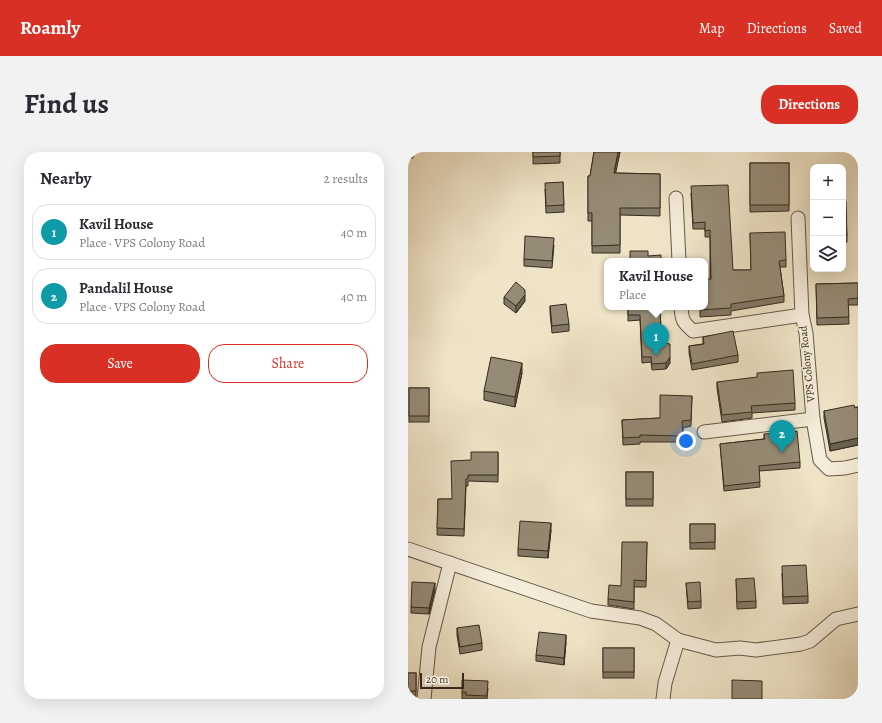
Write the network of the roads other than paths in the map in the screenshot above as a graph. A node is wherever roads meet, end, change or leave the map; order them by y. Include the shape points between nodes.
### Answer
1 (676, 198) dead end
2 (798, 218) dead end
3 (679, 258) edge
4 (681, 310) edge
5 (802, 315) junction
6 (813, 419) junction
7 (704, 432) dead end
8 (858, 465) edge
9 (408, 549) edge
10 (450, 563) junction
11 (858, 614) edge
12 (678, 640) junction
13 (424, 699) edge
14 (663, 699) edge

1 - 3 street
2 - 5 street
4 - 5 street, VPS Colony Road via 685,324 694,331
5 - 6 street, VPS Colony Road via 806,333
6 - 7 street
6 - 8 street, VPS Colony Road via 820,460 829,469
9 - 10 street
10 - 12 street via 591,610 640,618 656,624
10 - 13 street via 429,647
11 - 12 street via 836,619 810,641 801,644 756,650 716,650
12 - 14 street via 665,683

